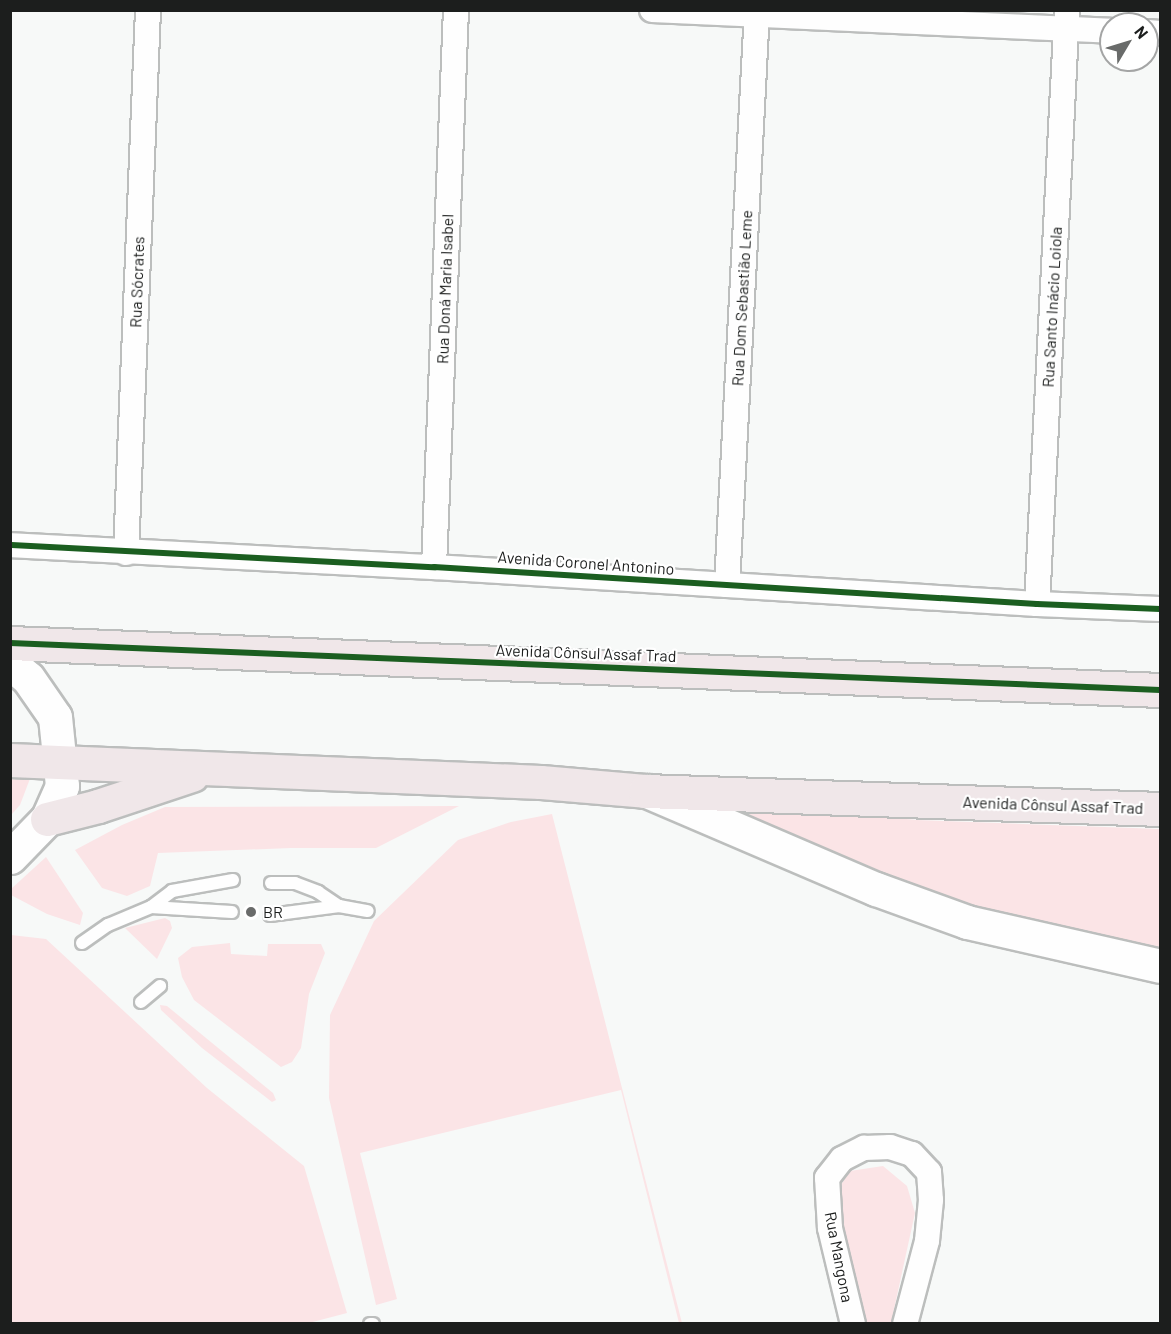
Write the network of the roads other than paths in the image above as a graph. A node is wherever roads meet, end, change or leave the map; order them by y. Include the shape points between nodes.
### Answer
1 (148, 10) edge
2 (456, 10) edge
3 (652, 10) edge
4 (757, 13) edge
5 (1067, 20) edge
6 (1099, 28) edge
7 (10, 546) edge
8 (126, 553) junction
9 (434, 567) junction
10 (727, 585) junction
11 (1037, 604) junction
12 (1161, 609) edge
13 (10, 643) edge
14 (10, 663) edge
15 (1161, 690) edge
16 (10, 760) edge
17 (61, 761) junction
18 (217, 768) junction
19 (645, 791) junction
20 (1161, 809) edge
21 (47, 819) junction
22 (10, 857) edge
23 (233, 880) dead end
24 (271, 883) dead end
25 (339, 906) junction
26 (151, 907) junction
27 (368, 911) dead end
28 (232, 912) dead end
29 (270, 915) dead end
30 (82, 943) dead end
31 (1161, 966) edge
32 (160, 986) dead end
33 (141, 1002) dead end
34 (853, 1323) edge
35 (905, 1323) edge

1 - 8 street, Rua Sócrates
2 - 9 street, Rua Doná Maria Isabel
3 - 4 street
4 - 5 street
4 - 10 street, Rua Dom Sebastião Leme
5 - 6 street
5 - 11 street, Rua Santo Inácio Loiola
7 - 8 street, Avenida Coronel Antonino
8 - 9 street, Avenida Coronel Antonino
9 - 10 street, Avenida Coronel Antonino
10 - 11 street, Avenida Coronel Antonino
11 - 12 street, Avenida Coronel Antonino
13 - 15 main road, Avenida Cônsul Assaf Trad
14 - 17 street via 28,678 55,717
16 - 17 main road, Avenida Cônsul Assaf Trad
17 - 18 main road, Avenida Cônsul Assaf Trad
17 - 21 street via 62,786
18 - 19 main road, Avenida Cônsul Assaf Trad via 541,782
18 - 21 main road
19 - 20 main road, Avenida Cônsul Assaf Trad
19 - 31 street via 876,889 967,922
21 - 22 street
23 - 26 lane via 172,891
24 - 25 lane via 295,883
25 - 27 lane
25 - 29 lane
26 - 28 lane
26 - 30 lane via 108,925
32 - 33 lane
34 - 35 street, Rua Mangona via 830,1228 827,1178 842,1159 864,1148 890,1147 918,1160 928,1172 930,1191 927,1241

